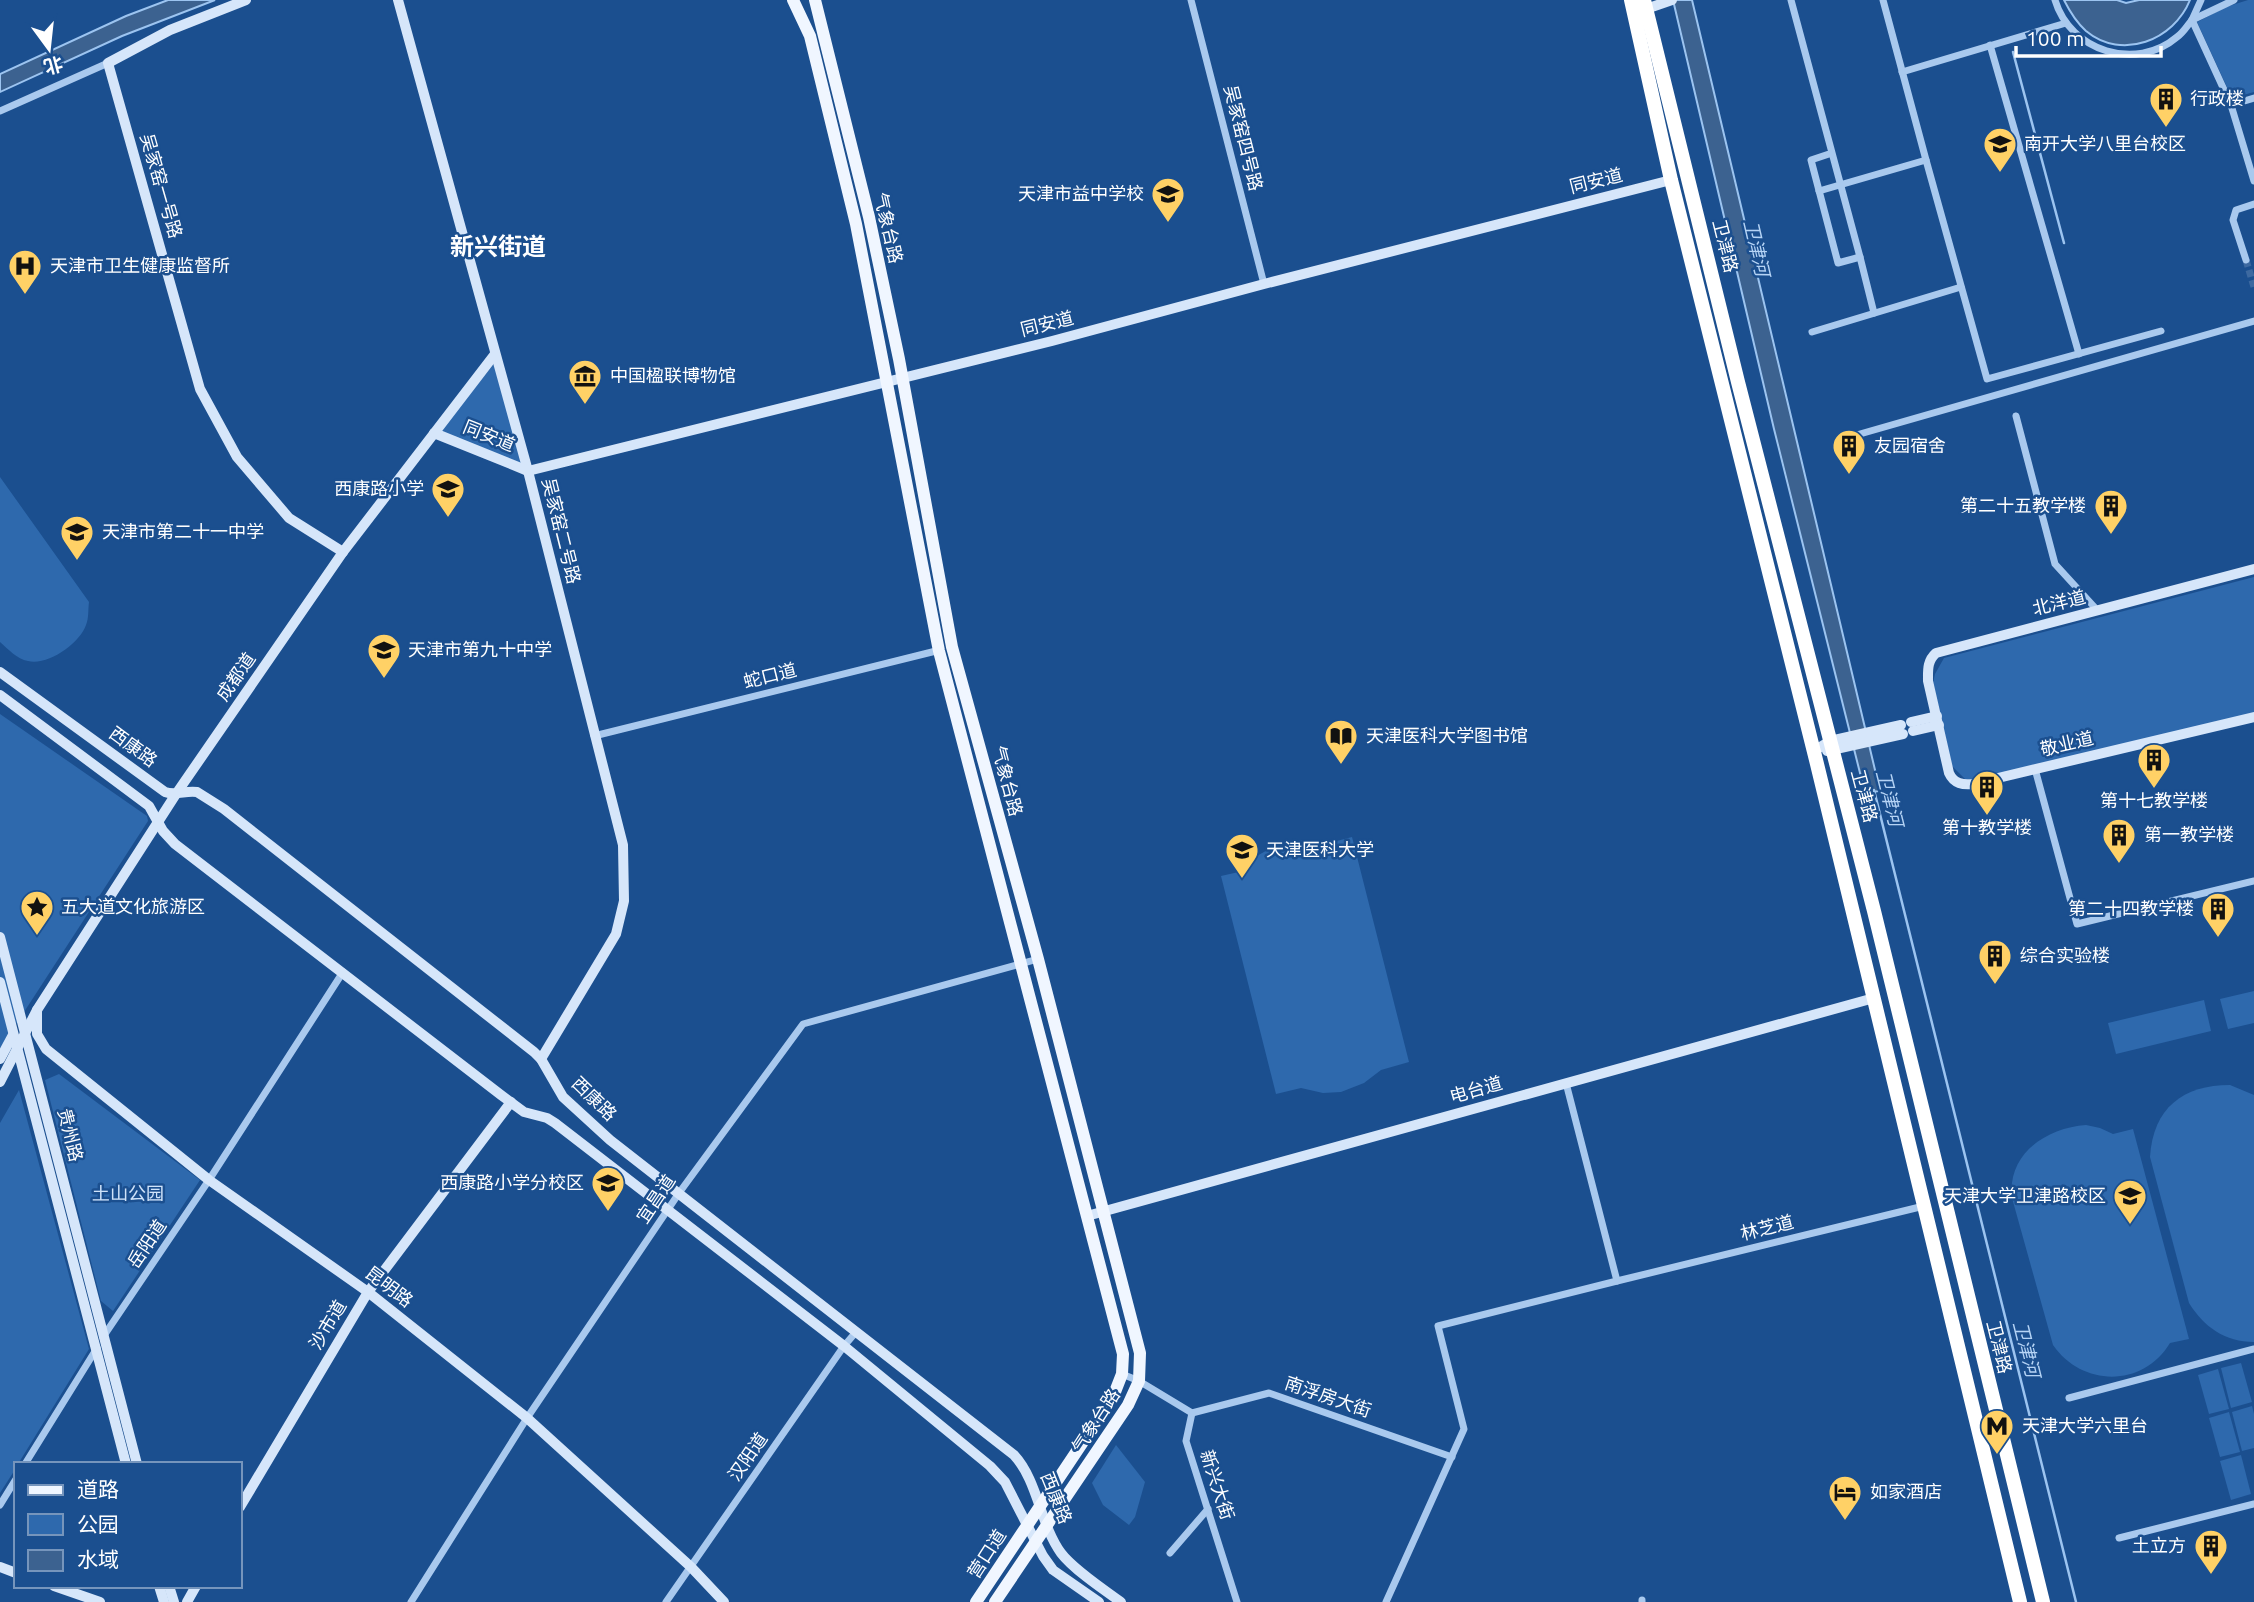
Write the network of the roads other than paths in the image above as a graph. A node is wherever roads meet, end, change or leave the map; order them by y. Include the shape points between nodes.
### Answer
1 (246, 0) edge
2 (398, 0) edge
3 (793, 0) edge
4 (815, 0) edge
5 (1191, 0) edge
6 (1623, 0) edge
7 (1631, 0) edge
8 (1791, 0) edge
9 (1883, 0) edge
10 (2056, 0) edge
11 (2201, 0) edge
12 (2234, 0) edge
13 (1670, 1) edge
14 (1646, 3) edge
15 (2192, 20) junction
16 (2066, 23) junction
17 (1640, 44) junction
18 (1990, 46) junction
19 (108, 63) junction
20 (1902, 72) junction
21 (2254, 98) edge
22 (2231, 105) junction
23 (0, 111) edge
24 (1832, 153) junction
25 (1926, 160) junction
26 (1671, 180) junction
27 (2254, 181) edge
28 (1840, 184) junction
29 (1819, 191) junction
30 (2254, 204) edge
31 (1860, 257) junction
32 (2246, 260) tunnel mouth
33 (1264, 284) junction
34 (1961, 287) junction
35 (1874, 313) junction
36 (2254, 321) edge
37 (2161, 331) dead end
38 (1812, 332) dead end
39 (495, 354) junction
40 (2079, 354) junction
41 (903, 378) junction
42 (887, 382) junction
43 (2016, 416) dead end
44 (434, 433) junction
45 (1846, 438) dead end
46 (528, 471) junction
47 (343, 552) junction
48 (2254, 569) edge
49 (2099, 611) junction
50 (952, 647) junction
51 (939, 651) junction
52 (0, 672) edge
53 (0, 695) edge
54 (2254, 717) edge
55 (1938, 720) junction
56 (594, 736) junction
57 (1831, 746) junction
58 (1814, 751) junction
59 (2035, 769) junction
60 (176, 794) junction
61 (158, 821) junction
62 (2254, 881) edge
63 (0, 937) edge
64 (1038, 959) junction
65 (1021, 963) junction
66 (343, 972) junction
67 (0, 983) edge
68 (0, 992) edge
69 (1874, 998) junction
70 (37, 1010) junction
71 (0, 1033) edge
72 (19, 1035) junction
73 (18, 1049) junction
74 (0, 1059) edge
75 (541, 1059) junction
76 (0, 1083) edge
77 (27, 1083) junction
78 (1566, 1083) junction
79 (511, 1102) junction
80 (209, 1180) junction
81 (679, 1193) junction
82 (1924, 1206) junction
83 (668, 1209) junction
84 (1102, 1212) junction
85 (1087, 1216) junction
86 (1617, 1281) junction
87 (368, 1292) junction
88 (856, 1332) junction
89 (103, 1338) junction
90 (844, 1346) junction
91 (2254, 1349) edge
92 (95, 1350) junction
93 (1122, 1374) junction
94 (1139, 1381) junction
95 (2069, 1398) dead end
96 (1192, 1413) junction
97 (527, 1418) junction
98 (1452, 1457) junction
99 (26, 1462) edge
100 (125, 1462) edge
101 (136, 1462) edge
102 (14, 1482) edge
103 (242, 1504) edge
104 (2254, 1504) edge
105 (0, 1505) edge
106 (1039, 1509) junction
107 (1208, 1509) junction
108 (1027, 1524) junction
109 (1047, 1524) junction
110 (2119, 1538) dead end
111 (1036, 1541) junction
112 (1170, 1553) dead end
113 (691, 1567) junction
114 (60, 1588) edge
115 (100, 1602) edge
116 (411, 1602) edge
117 (666, 1602) edge
118 (724, 1602) edge
119 (976, 1602) edge
120 (996, 1602) edge
121 (1098, 1602) edge
122 (1121, 1602) edge
123 (1237, 1602) edge
124 (1386, 1602) edge
125 (2018, 1602) edge
126 (2043, 1602) edge

1 - 19 street via 170,30
2 - 39 street, 吴家窑二号路
3 - 42 main road, 气象台路 via 814,50 856,224
4 - 41 main road, 气象台路
5 - 33 street, 吴家窑四号路
6 - 17 main road
7 - 17 highway, 卫津路
8 - 24 street
9 - 20 street
10 - 16 street
11 - 15 street
12 - 15 street
13 - 14 street
14 - 57 highway, 卫津路
15 - 16 street via 2168,43 2128,54 2091,45
15 - 22 street
16 - 18 street
17 - 26 highway, 卫津路
18 - 20 street
18 - 40 street
19 - 23 street
19 - 47 street, 吴家窑一号路 via 200,389 237,457 289,518
20 - 25 street
21 - 22 street
22 - 27 street
24 - 28 street
24 - 29 street via 1811,160
25 - 28 street
25 - 34 street
26 - 33 street, 同安道
26 - 58 highway, 卫津路
28 - 29 street
28 - 31 street
29 - 31 street via 1838,262
30 - 32 street via 2236,210 2233,220
31 - 35 street
33 - 41 street, 同安道
34 - 35 street
34 - 40 street via 1987,379
35 - 38 street
36 - 45 street
37 - 40 street
39 - 44 street, 成都道
39 - 46 street, 吴家窑二号路
41 - 42 street, 同安道
41 - 50 main road, 气象台路
42 - 46 street, 同安道
42 - 51 main road, 气象台路
43 - 49 street via 2055,564
44 - 46 street, 同安道
44 - 47 street, 成都道
46 - 56 street, 吴家窑二号路
47 - 60 street, 成都道
48 - 49 street, 北洋道
49 - 55 street, 北洋道 via 1936,653 1928,668 1928,681
50 - 51 street, 蛇口道
50 - 64 main road, 气象台路
51 - 56 street, 蛇口道
51 - 65 main road, 气象台路
52 - 60 street, 西康路 via 159,789
53 - 61 street, 西康路 via 149,806
54 - 59 street, 敬业道
55 - 57 street
55 - 59 street, 敬业道 via 1949,773 1960,784
56 - 75 street, 吴家窑二号路 via 622,845 624,901 610,946
57 - 58 street
57 - 126 highway, 卫津路
58 - 69 highway, 卫津路
59 - 62 street via 2077,923
60 - 61 street, 成都道
60 - 75 street, 西康路 via 197,792 224,809
61 - 66 street, 西康路 via 175,844
61 - 70 street, 成都道
63 - 72 street, 贵州路
64 - 65 street, 宜昌道
64 - 84 main road, 气象台路
65 - 81 street, 宜昌道 via 803,1024
65 - 85 main road, 气象台路
66 - 79 street, 西康路
66 - 80 street, 岳阳道
67 - 68 street
67 - 72 street, 贵州路
69 - 78 street, 电台道
69 - 82 highway, 卫津路
70 - 72 street, 成都道
70 - 80 street, 昆明路 via 37,1034 46,1049
71 - 72 street
72 - 73 street, 贵州路
72 - 74 street, 成都道
72 - 89 street, 贵州路
73 - 76 street
73 - 77 street, 贵州路
75 - 81 street, 西康路 via 564,1097 610,1140
76 - 77 street via 13,1079
77 - 92 street, 贵州路
78 - 84 street, 电台道
78 - 86 street
79 - 83 street, 西康路 via 555,1123
79 - 87 street, 沙市道
80 - 87 street, 昆明路
80 - 89 street, 岳阳道
81 - 83 street, 宜昌道
81 - 88 street, 西康路
82 - 86 street, 林芝道
82 - 125 highway, 卫津路
83 - 90 street, 西康路
83 - 97 street, 宜昌道
84 - 85 street, 电台道
84 - 94 main road, 气象台路 via 1140,1353
85 - 93 main road, 气象台路 via 1123,1354
86 - 98 street, 林芝道 via 1438,1326 1464,1429
87 - 97 street, 昆明路
87 - 103 street, 沙市道
88 - 90 street, 汉阳道
88 - 106 street, 西康路 via 1014,1455 1028,1475
89 - 92 street, 岳阳道
89 - 101 street, 贵州路
90 - 108 street, 西康路 via 996,1472
90 - 113 street, 汉阳道
91 - 95 street
92 - 99 street, 岳阳道
92 - 100 street, 贵州路
93 - 94 street
93 - 106 main road, 气象台路 via 1113,1397
94 - 96 street
94 - 109 main road, 气象台路 via 1128,1405
96 - 98 street, 南浮房大街 via 1269,1393
96 - 107 street, 新兴大街 via 1186,1441
97 - 113 street, 昆明路
97 - 116 street, 宜昌道
98 - 124 street
102 - 105 street
104 - 110 street
106 - 108 main road, 气象台路
106 - 109 street, 西康路
107 - 112 street
107 - 123 street, 新兴大街
108 - 111 street, 西康路
108 - 119 main road, 营口道
109 - 111 main road, 气象台路
109 - 122 street, 西康路 via 1067,1560
111 - 120 main road, 营口道
111 - 121 street, 西康路 via 1053,1570
113 - 117 street, 汉阳道
113 - 118 street, 昆明路
114 - 115 street

